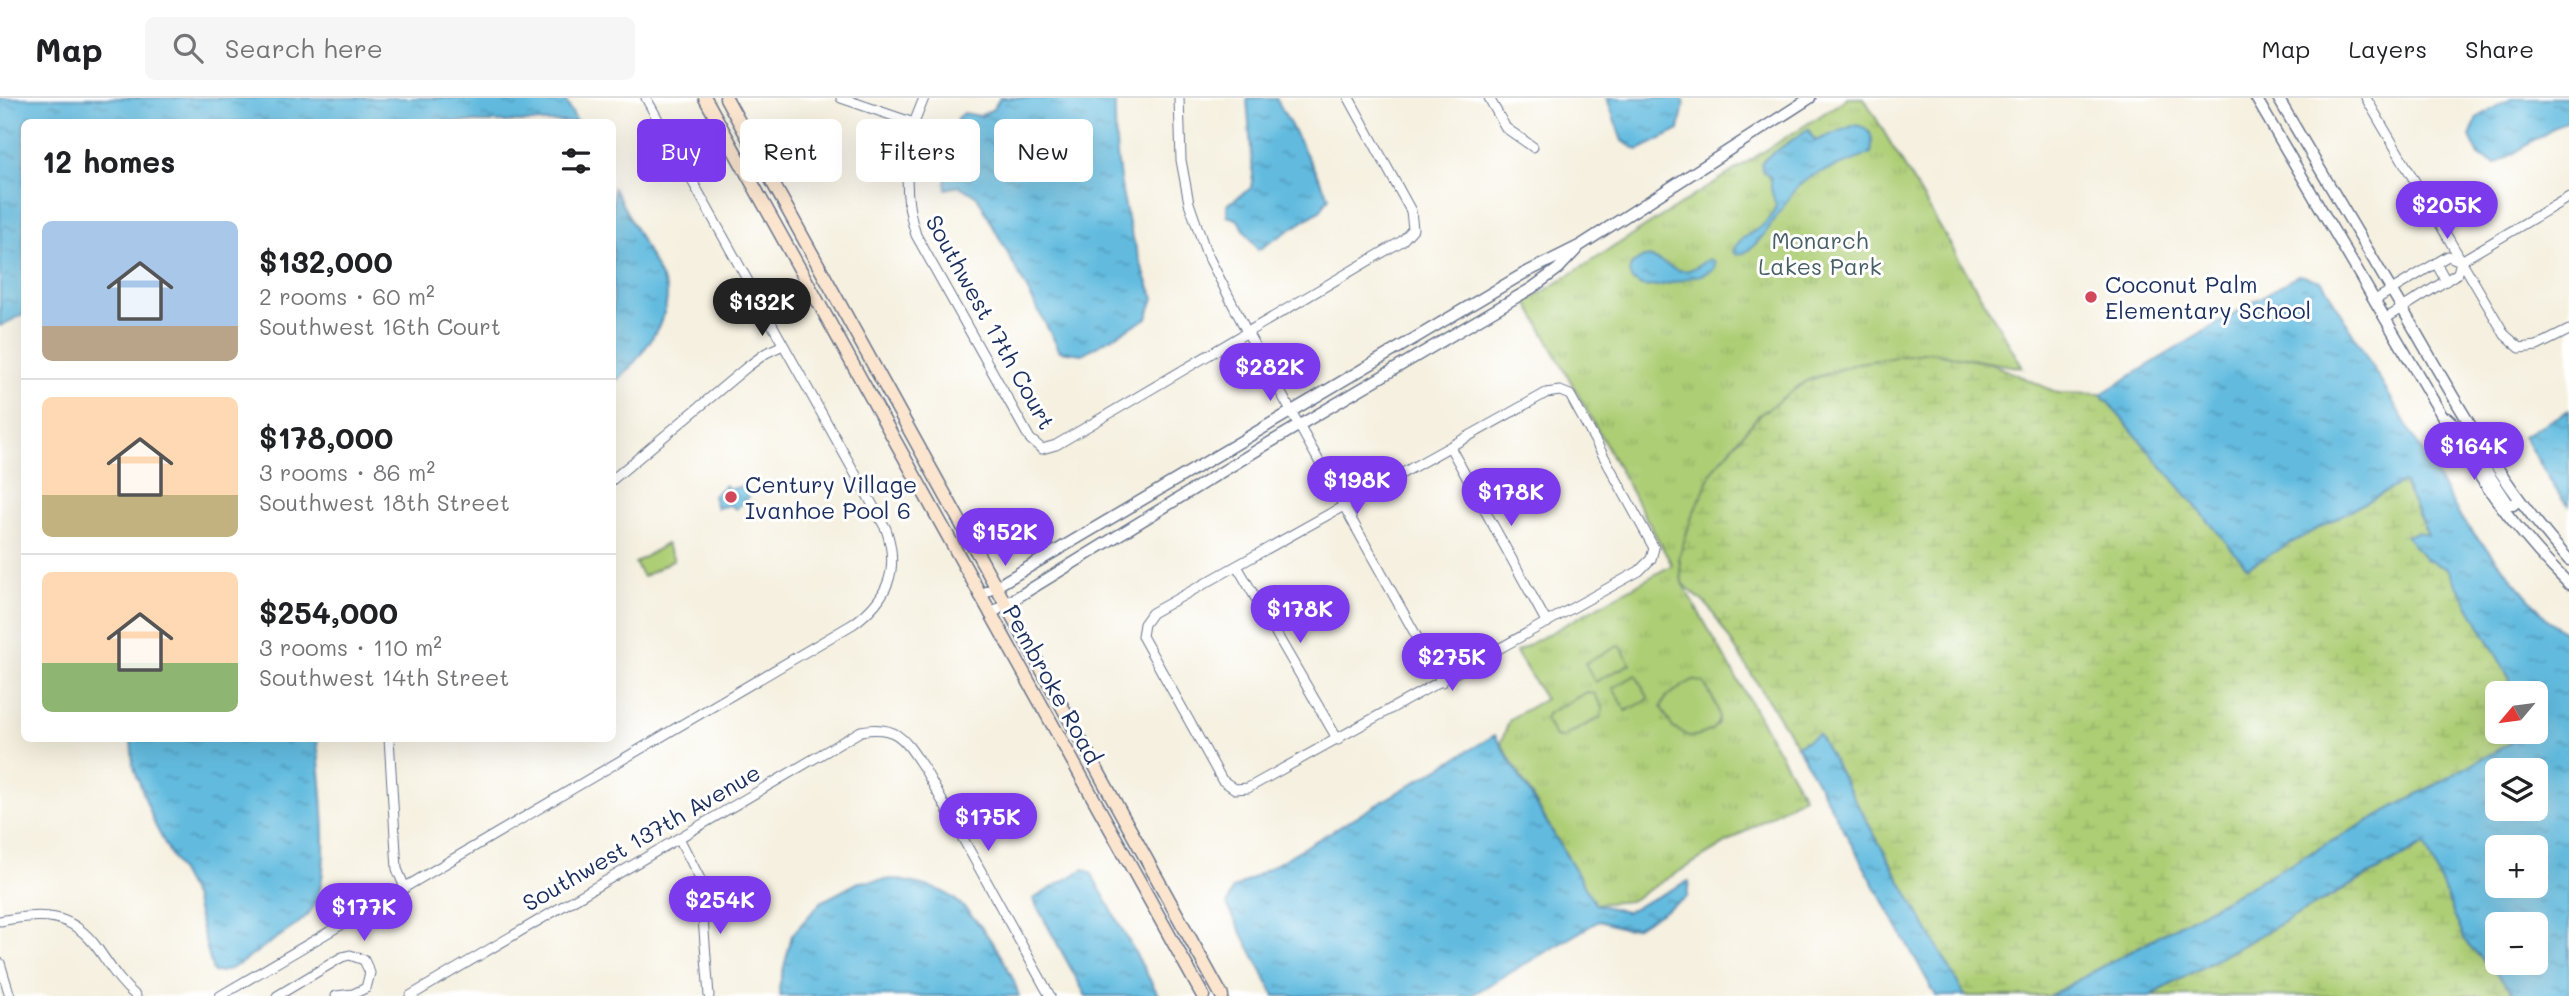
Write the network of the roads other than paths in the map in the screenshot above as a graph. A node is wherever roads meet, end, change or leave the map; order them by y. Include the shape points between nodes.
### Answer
1 (646, 98) edge
2 (705, 98) edge
3 (726, 98) edge
4 (841, 98) edge
5 (924, 98) edge
6 (1179, 98) edge
7 (1349, 98) edge
8 (1489, 98) edge
9 (1810, 98) edge
10 (2256, 98) edge
11 (2278, 98) edge
12 (2369, 99) edge
13 (902, 119) edge
14 (916, 119) edge
15 (1532, 147) dead end
16 (907, 182) edge
17 (2569, 197) edge
18 (1581, 245) junction
19 (2461, 261) junction
20 (2435, 263) junction
21 (2446, 281) junction
22 (2391, 290) junction
23 (2375, 300) junction
24 (2402, 308) junction
25 (2385, 319) junction
26 (2569, 330) edge
27 (1247, 332) junction
28 (783, 345) junction
29 (1291, 411) junction
30 (2440, 412) junction
31 (1300, 425) junction
32 (1450, 447) junction
33 (616, 477) edge
34 (2519, 500) junction
35 (1344, 506) junction
36 (2569, 560) edge
37 (1237, 566) junction
38 (2569, 584) edge
39 (996, 586) junction
40 (980, 596) junction
41 (1007, 604) junction
42 (990, 614) junction
43 (1547, 623) junction
44 (1442, 681) junction
45 (1338, 740) junction
46 (389, 742) edge
47 (679, 838) junction
48 (405, 888) junction
49 (0, 921) edge
50 (0, 963) edge
51 (428, 992) edge
52 (10, 996) edge
53 (136, 996) edge
54 (220, 996) edge
55 (277, 996) edge
56 (335, 996) edge
57 (410, 996) edge
58 (709, 996) edge
59 (1050, 996) edge
60 (1203, 996) edge
61 (1222, 996) edge

1 - 28 street
2 - 40 main road, Pembroke Road
3 - 39 main road, Pembroke Road
4 - 13 street
5 - 14 street, Southwest 17th Court
6 - 27 street via 1181,160 1189,203 1206,252
7 - 27 street via 1412,211 1413,229 1402,241
8 - 15 street via 1506,128
9 - 18 street
10 - 23 street
11 - 22 street
12 - 19 street
16 - 27 street, Southwest 17th Court via 908,211 916,235 1030,439 1042,449
17 - 19 street
18 - 29 street via 1523,274
18 - 31 street via 1532,288
19 - 20 street via 2448,256
19 - 21 street via 2458,273
19 - 26 street via 2505,335 2520,348 2537,346
20 - 21 street
20 - 22 street
21 - 24 street
22 - 23 street
22 - 24 street
23 - 25 street
24 - 25 street
24 - 34 street via 2466,421
25 - 30 street
27 - 29 street
28 - 33 street via 747,367
28 - 48 street via 886,529 892,550 889,578 879,600 853,624
29 - 31 street
29 - 39 street
30 - 34 street via 2458,428 2508,503
30 - 38 street via 2489,491
31 - 35 street
31 - 41 street
32 - 35 street
32 - 43 street
32 - 43 street via 1546,393 1570,395 1654,548 1639,571
34 - 36 street
35 - 37 street
35 - 44 street
37 - 45 street
37 - 45 street via 1152,613 1143,624 1142,636 1212,763 1222,780 1235,789 1248,788
39 - 40 street
39 - 41 main road, Pembroke Road
40 - 42 main road, Pembroke Road
41 - 42 street
41 - 61 main road, Pembroke Road
42 - 60 main road, Pembroke Road
43 - 44 street
44 - 45 street
46 - 48 street via 397,869
47 - 51 street, Southwest 137th Avenue
47 - 58 street via 700,879
47 - 59 street, Southwest 137th Avenue via 861,731 878,728 896,733 935,787
48 - 54 street
49 - 53 street via 39,915 78,928
50 - 52 street
51 - 57 street, Southwest 137th Avenue
55 - 56 street via 342,957 364,960 370,973 366,988

